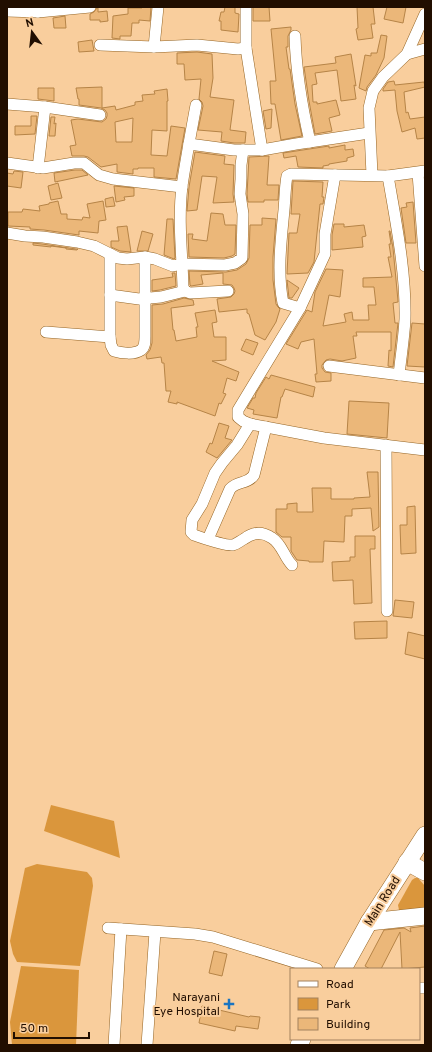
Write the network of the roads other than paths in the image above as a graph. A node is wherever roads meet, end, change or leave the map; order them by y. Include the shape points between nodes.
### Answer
1 (90, 7) edge
2 (158, 7) edge
3 (246, 7) edge
4 (37, 10) edge
5 (7, 11) edge
6 (425, 14) edge
7 (295, 36) dead end
8 (100, 45) dead end
9 (154, 46) junction
10 (246, 48) junction
11 (425, 49) edge
12 (407, 54) junction
13 (7, 104) edge
14 (196, 105) dead end
15 (45, 107) junction
16 (100, 115) dead end
17 (369, 133) junction
18 (310, 142) junction
19 (189, 144) junction
20 (243, 150) junction
21 (262, 150) junction
22 (7, 163) edge
23 (38, 168) junction
24 (422, 172) edge
25 (335, 175) junction
26 (372, 175) junction
27 (388, 176) junction
28 (182, 187) junction
29 (7, 233) edge
30 (110, 254) junction
31 (145, 257) junction
32 (182, 264) junction
33 (425, 266) edge
34 (185, 291) junction
35 (228, 291) dead end
36 (110, 295) junction
37 (145, 298) junction
38 (300, 308) junction
39 (46, 332) dead end
40 (110, 337) junction
41 (329, 366) dead end
42 (399, 375) junction
43 (425, 378) edge
44 (250, 424) junction
45 (266, 427) junction
46 (386, 445) junction
47 (425, 450) edge
48 (208, 539) junction
49 (292, 565) dead end
50 (387, 610) dead end
51 (425, 835) edge
52 (407, 862) junction
53 (425, 872) edge
54 (425, 916) edge
55 (369, 922) junction
56 (108, 928) dead end
57 (121, 930) junction
58 (155, 932) junction
59 (314, 968) edge
60 (344, 968) edge
61 (114, 1045) edge
62 (147, 1045) edge

1 - 4 street
2 - 9 street
3 - 10 street
4 - 5 street
6 - 12 street
7 - 18 street via 302,107
8 - 9 street
9 - 10 street
10 - 21 street
11 - 12 street
12 - 17 street via 383,77 373,91 369,108
13 - 15 street
14 - 19 street
15 - 16 street
15 - 23 street
17 - 18 street
17 - 26 street
18 - 21 street
19 - 20 street
19 - 28 street
20 - 21 street
20 - 32 street via 240,194 242,258 225,265
22 - 23 street
23 - 28 street via 84,163 99,175 114,179
24 - 27 street
24 - 33 street
25 - 26 street
25 - 38 street via 325,234 325,254
25 - 38 street via 289,174 287,178 282,234 281,294 283,303
26 - 27 street
27 - 42 street via 402,263 405,309
28 - 32 street
29 - 30 street via 77,242 94,246
30 - 31 street via 127,259
30 - 36 street
31 - 32 street via 173,266
31 - 37 street
32 - 34 street
34 - 35 street
34 - 37 street
36 - 37 street
36 - 40 street
37 - 40 street via 145,338 141,350 135,353 114,351
38 - 44 street via 238,410 238,417
39 - 40 street
41 - 42 street
42 - 43 street
44 - 45 street
44 - 48 street via 215,473 192,520 191,532
45 - 46 street via 324,438
45 - 48 street via 254,475 251,480 234,485 230,489
46 - 47 street
46 - 50 street
48 - 49 street via 234,545 251,534 264,533 279,543
51 - 52 main road, Main Road
52 - 53 main road
52 - 55 main road, Main Road
54 - 55 main road
55 - 60 main road, Main Road
56 - 57 street
57 - 58 street
57 - 61 street
58 - 59 street via 213,937
58 - 62 street

